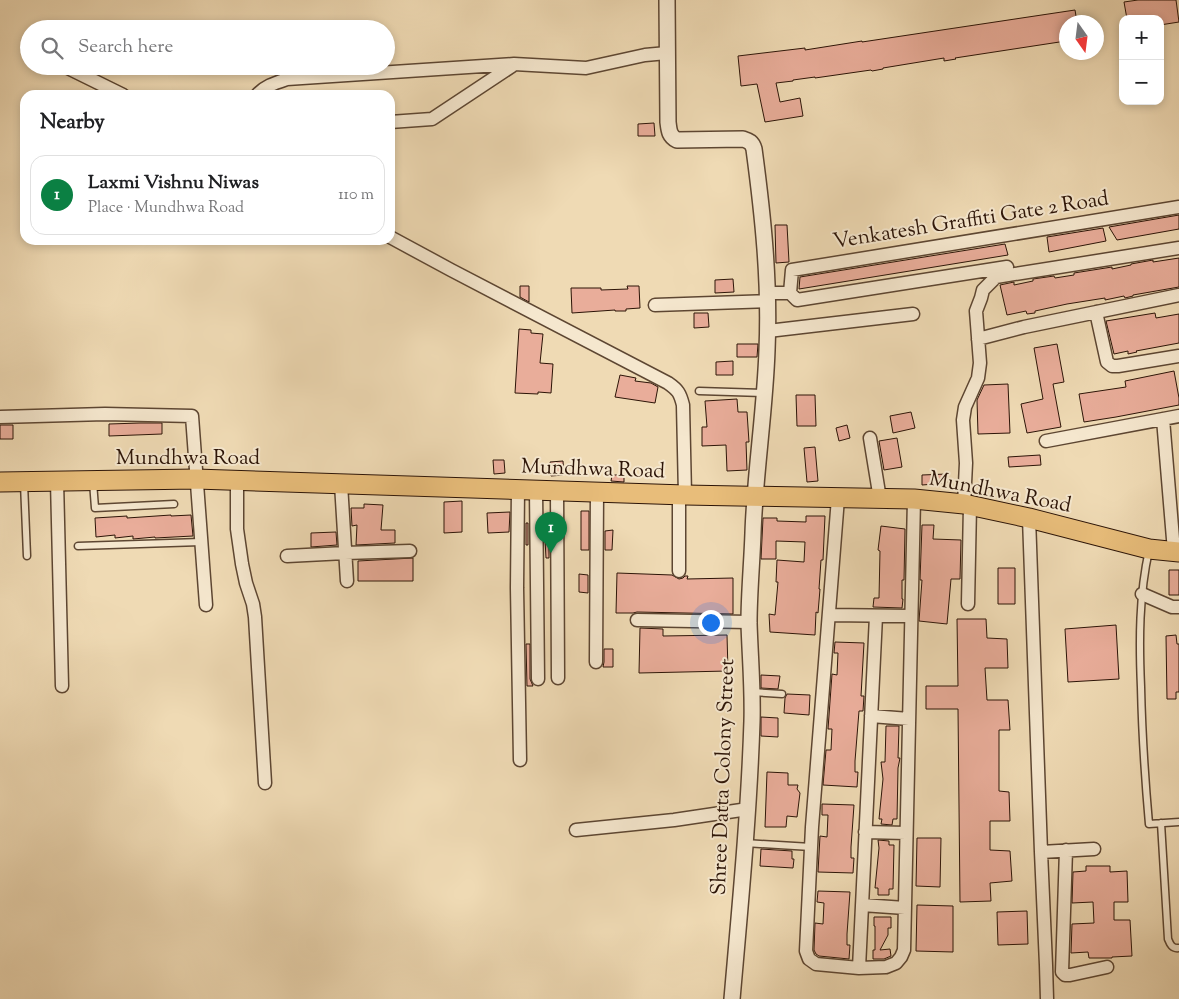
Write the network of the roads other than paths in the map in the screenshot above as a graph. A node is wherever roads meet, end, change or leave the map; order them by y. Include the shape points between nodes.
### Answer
1 (667, 0) edge
2 (668, 54) junction
3 (514, 64) junction
4 (395, 72) edge
5 (82, 75) edge
6 (348, 75) edge
7 (113, 90) edge
8 (261, 90) edge
9 (395, 122) edge
10 (1179, 207) edge
11 (395, 240) edge
12 (1179, 241) edge
13 (1179, 248) edge
14 (790, 293) junction
15 (1179, 295) edge
16 (768, 297) junction
17 (656, 305) dead end
18 (1096, 312) junction
19 (913, 314) dead end
20 (768, 331) junction
21 (978, 339) junction
22 (1179, 356) edge
23 (699, 391) dead end
24 (764, 393) junction
25 (0, 416) edge
26 (1179, 416) edge
27 (1163, 419) junction
28 (870, 438) dead end
29 (1046, 440) dead end
30 (196, 479) junction
31 (93, 480) junction
32 (24, 481) junction
33 (57, 481) junction
34 (238, 481) junction
35 (0, 482) edge
36 (341, 484) junction
37 (527, 490) junction
38 (557, 491) junction
39 (597, 492) junction
40 (682, 495) junction
41 (754, 497) junction
42 (838, 498) junction
43 (880, 499) junction
44 (914, 499) junction
45 (174, 504) dead end
46 (967, 505) junction
47 (1029, 518) junction
48 (201, 542) junction
49 (78, 546) dead end
50 (1149, 549) junction
51 (410, 551) dead end
52 (1176, 552) edge
53 (346, 553) junction
54 (27, 556) dead end
55 (287, 556) dead end
56 (679, 571) dead end
57 (347, 580) dead end
58 (1142, 594) junction
59 (968, 604) dead end
60 (206, 605) dead end
61 (1179, 606) edge
62 (829, 615) junction
63 (876, 616) junction
64 (911, 616) junction
65 (637, 620) dead end
66 (749, 622) junction
67 (596, 662) dead end
68 (538, 678) dead end
69 (558, 678) dead end
70 (62, 686) dead end
71 (752, 692) junction
72 (782, 694) dead end
73 (871, 716) junction
74 (909, 719) junction
75 (520, 760) dead end
76 (265, 783) dead end
77 (748, 809) junction
78 (1179, 822) edge
79 (1161, 823) junction
80 (576, 830) dead end
81 (866, 832) junction
82 (906, 833) junction
83 (745, 843) junction
84 (811, 847) junction
85 (1094, 849) dead end
86 (1066, 850) junction
87 (1040, 852) junction
88 (862, 906) junction
89 (905, 908) junction
90 (1179, 948) edge
91 (1107, 967) dead end
92 (859, 968) junction
93 (732, 999) edge
94 (1046, 999) edge

1 - 2 street
2 - 3 street via 645,55 586,68
2 - 16 street, Shree Datta Colony Street via 668,122 673,138 743,139 753,144 764,226
3 - 4 street
3 - 9 street via 432,119
5 - 7 street
6 - 8 street via 287,79
10 - 14 street, Venkatesh Graffiti Gate 2 Road via 792,270
11 - 40 street via 675,388 683,405
12 - 14 street via 797,300
13 - 21 street via 996,277 983,290 976,311
14 - 16 street
15 - 18 street
16 - 17 street
16 - 20 street, Shree Datta Colony Street
18 - 21 street
18 - 22 street via 1107,362 1112,366
19 - 20 street
20 - 24 street, Shree Datta Colony Street
21 - 46 street via 978,378 963,420
23 - 24 lane
24 - 41 street, Shree Datta Colony Street
25 - 30 street via 192,416
26 - 27 street
27 - 29 street
27 - 52 street
28 - 43 street
30 - 31 main road, Mundhwa Road
30 - 34 main road, Mundhwa Road
30 - 48 street
31 - 33 main road, Mundhwa Road
31 - 45 lane via 95,508
32 - 33 main road, Mundhwa Road
32 - 35 main road, Mundhwa Road
32 - 54 lane
33 - 70 street
34 - 36 main road, Mundhwa Road
34 - 76 street via 237,529 255,616
36 - 37 main road, Mundhwa Road
36 - 53 street
37 - 38 main road, Mundhwa Road
37 - 68 street
37 - 75 street via 517,588
38 - 39 main road, Mundhwa Road
38 - 69 street
39 - 40 main road, Mundhwa Road
39 - 67 street
40 - 41 main road, Mundhwa Road
40 - 56 street
41 - 42 main road, Mundhwa Road
41 - 66 street, Shree Datta Colony Street
42 - 43 main road, Mundhwa Road
42 - 62 street
43 - 44 main road, Mundhwa Road
44 - 46 main road, Mundhwa Road
44 - 64 street
46 - 47 main road, Mundhwa Road
46 - 59 street
47 - 50 main road, Mundhwa Road
47 - 87 street
48 - 49 lane
48 - 60 street
50 - 52 main road, Mundhwa Road
50 - 58 lane
51 - 53 street
53 - 55 street
53 - 57 street
58 - 61 street via 1172,607
58 - 79 lane via 1139,636 1142,743 1149,824
62 - 63 street
62 - 84 street
63 - 64 street
63 - 73 street
64 - 74 street
65 - 66 street
66 - 71 street, Shree Datta Colony Street
71 - 72 lane
71 - 77 street, Shree Datta Colony Street
73 - 74 street
73 - 81 street
74 - 82 street
77 - 80 street
77 - 83 street, Shree Datta Colony Street
78 - 79 lane
79 - 90 lane via 1168,938 1170,945
81 - 82 street
81 - 88 street
82 - 89 street
83 - 84 lane
83 - 93 street, Shree Datta Colony Street
84 - 92 street via 806,951 809,959 816,964
85 - 86 street
86 - 87 street
86 - 91 street via 1062,972 1070,975
87 - 94 street
88 - 89 street
88 - 92 street
89 - 92 street via 902,957 886,967

